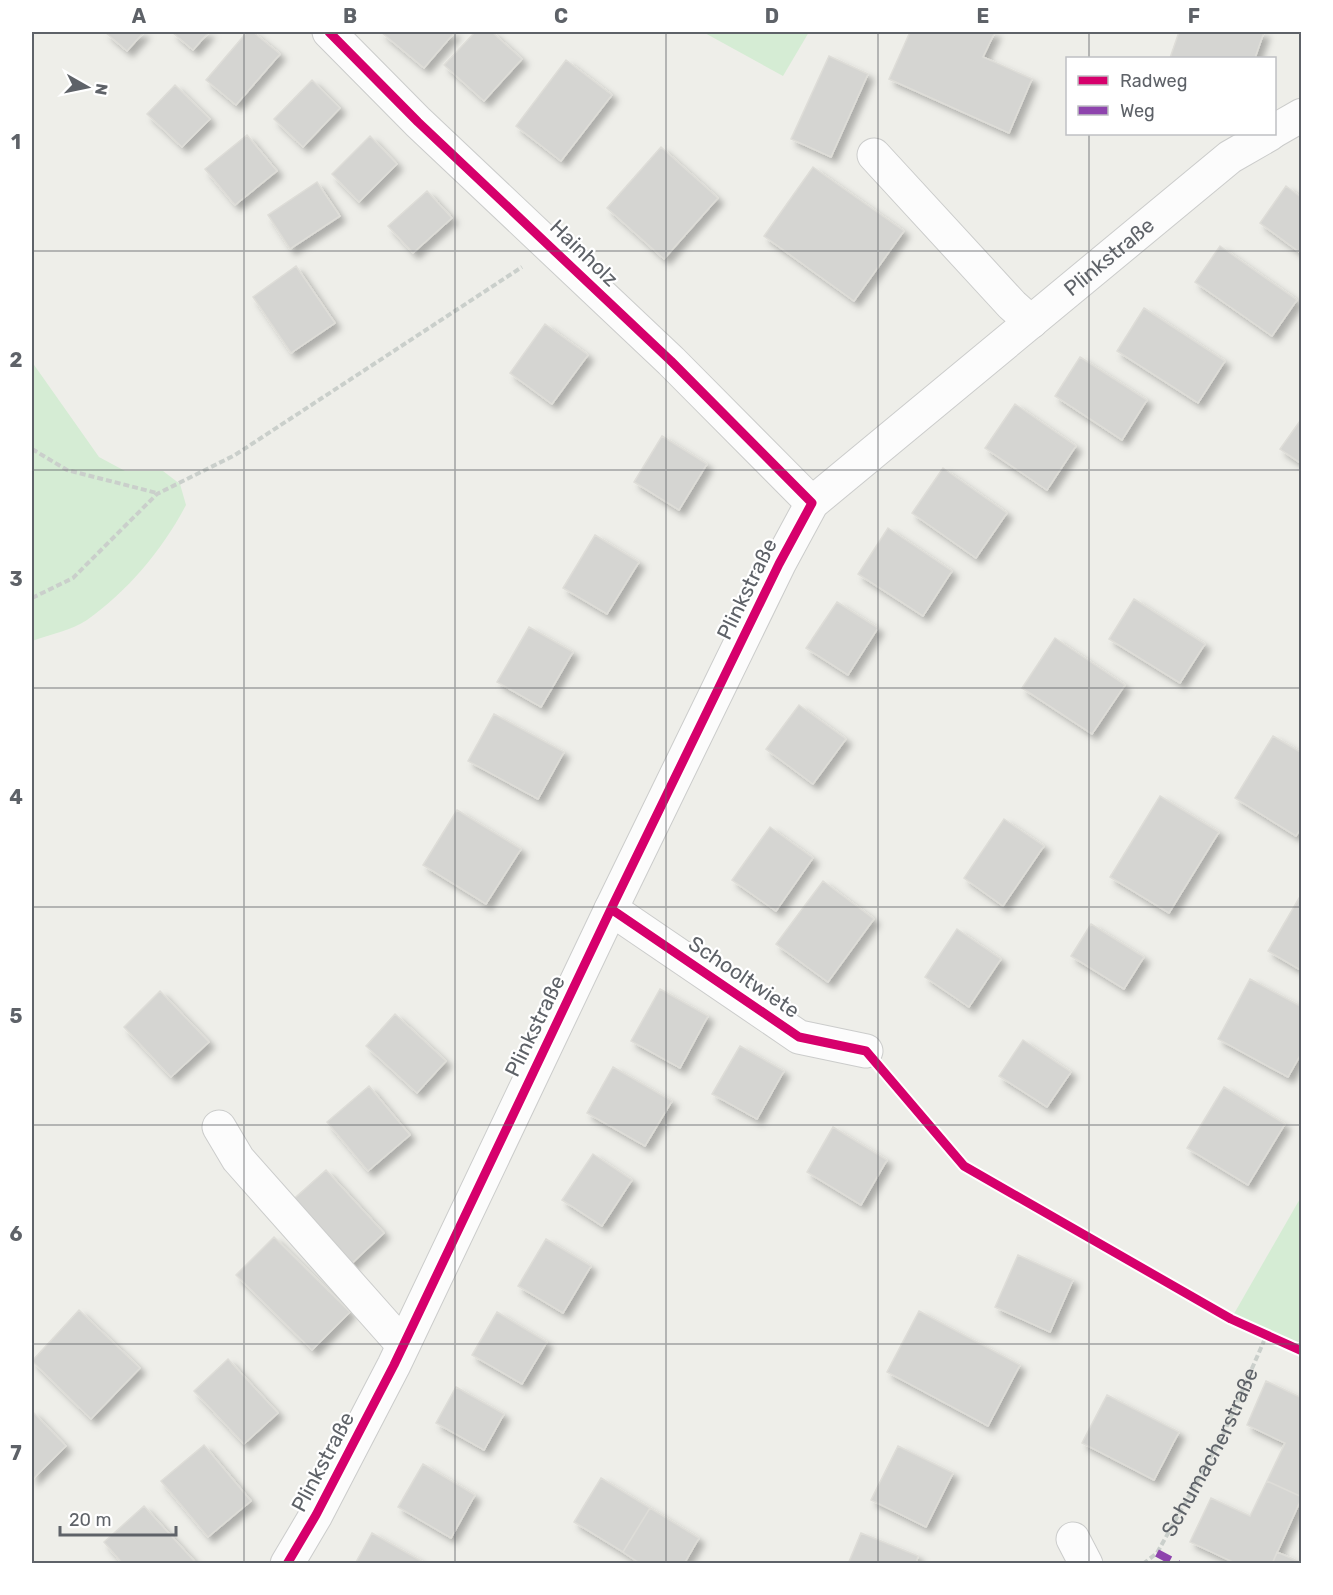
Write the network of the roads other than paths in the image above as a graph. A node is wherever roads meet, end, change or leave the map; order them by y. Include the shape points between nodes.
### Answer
1 (328, 32) edge
2 (1302, 115) edge
3 (1276, 130) edge
4 (1268, 135) edge
5 (874, 155) dead end
6 (1031, 322) junction
7 (812, 502) junction
8 (611, 909) junction
9 (866, 1051) dead end
10 (219, 1127) dead end
11 (403, 1345) junction
12 (287, 1563) edge

1 - 7 street, Hainholz
2 - 3 street
4 - 6 street, Plinkstraße via 1230,157
5 - 6 street
6 - 7 street, Plinkstraße
7 - 8 street, Plinkstraße
8 - 9 street, Schooltwiete via 800,1036
8 - 11 street, Plinkstraße
10 - 11 street via 238,1159
11 - 12 street, Plinkstraße via 316,1515

